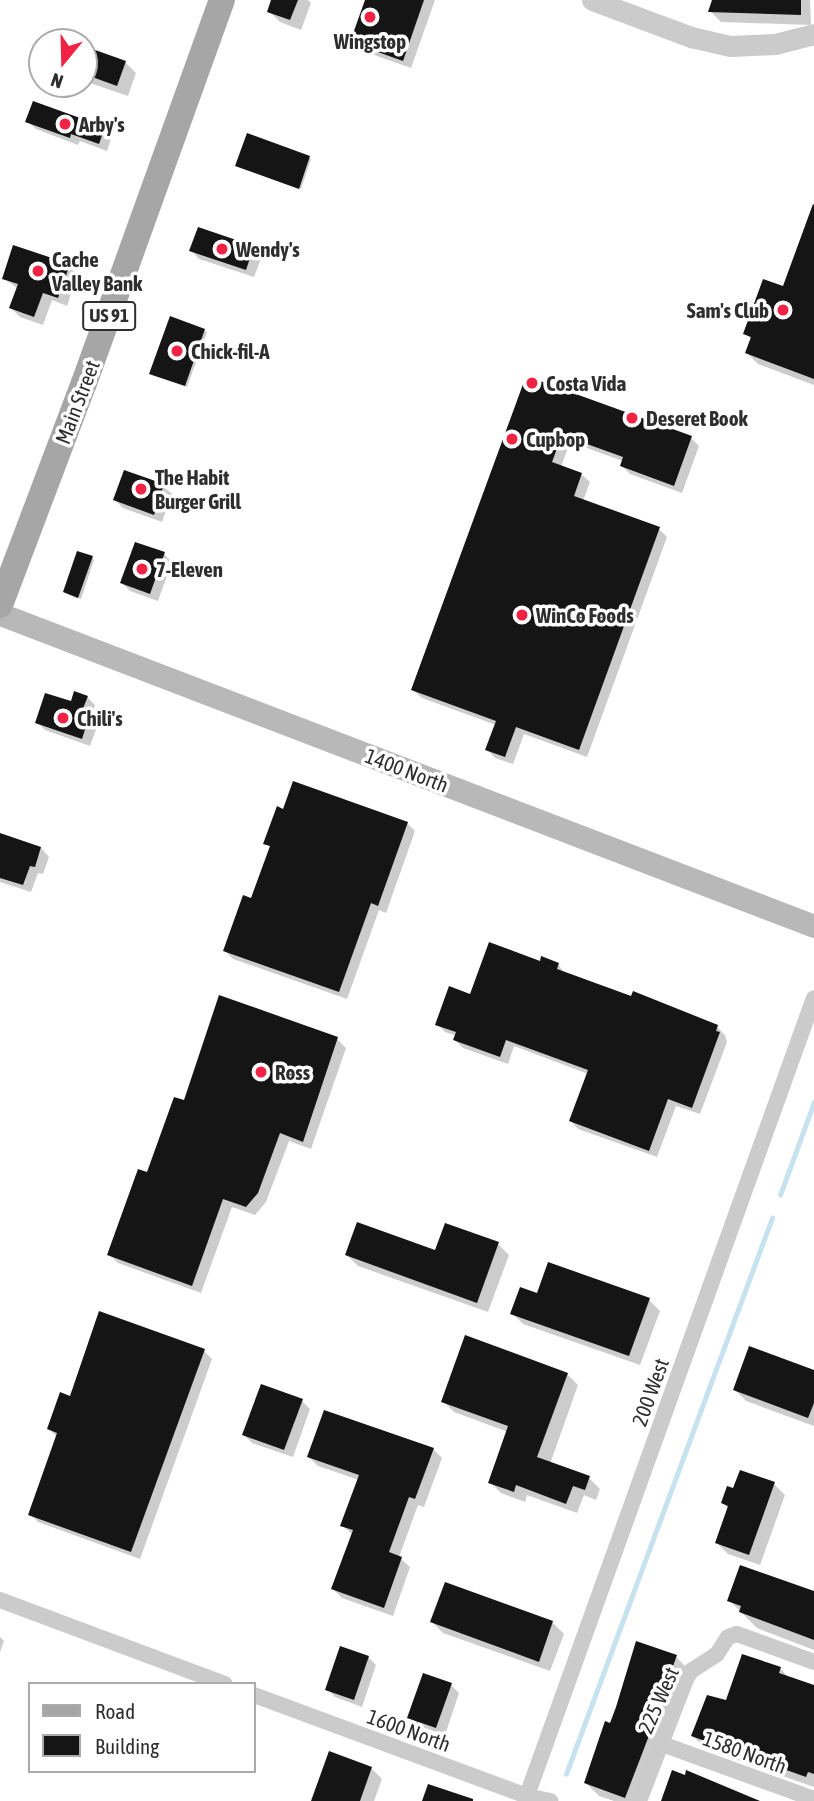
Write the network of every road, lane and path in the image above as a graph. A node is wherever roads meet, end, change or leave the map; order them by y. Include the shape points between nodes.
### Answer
1 (222, 0) edge
2 (592, 0) edge
3 (814, 34) edge
4 (0, 605) edge
5 (0, 614) edge
6 (814, 926) edge
7 (814, 998) edge
8 (0, 1600) edge
9 (814, 1662) edge
10 (220, 1682) edge
11 (256, 1696) edge
12 (662, 1744) junction
13 (526, 1798) edge
14 (814, 1799) edge
15 (550, 1801) edge
16 (639, 1801) edge

1 - 4 main road, Main Street / US 91
2 - 3 street via 691,37 730,46 775,44
5 - 6 main road, 1400 North
7 - 13 street, 200 West
8 - 10 street
9 - 12 street, 225 West via 737,1634 728,1637 718,1654 691,1671
11 - 13 street, 1600 North
12 - 14 street, 1580 North
12 - 16 street, 225 West
13 - 15 street, 1600 North

